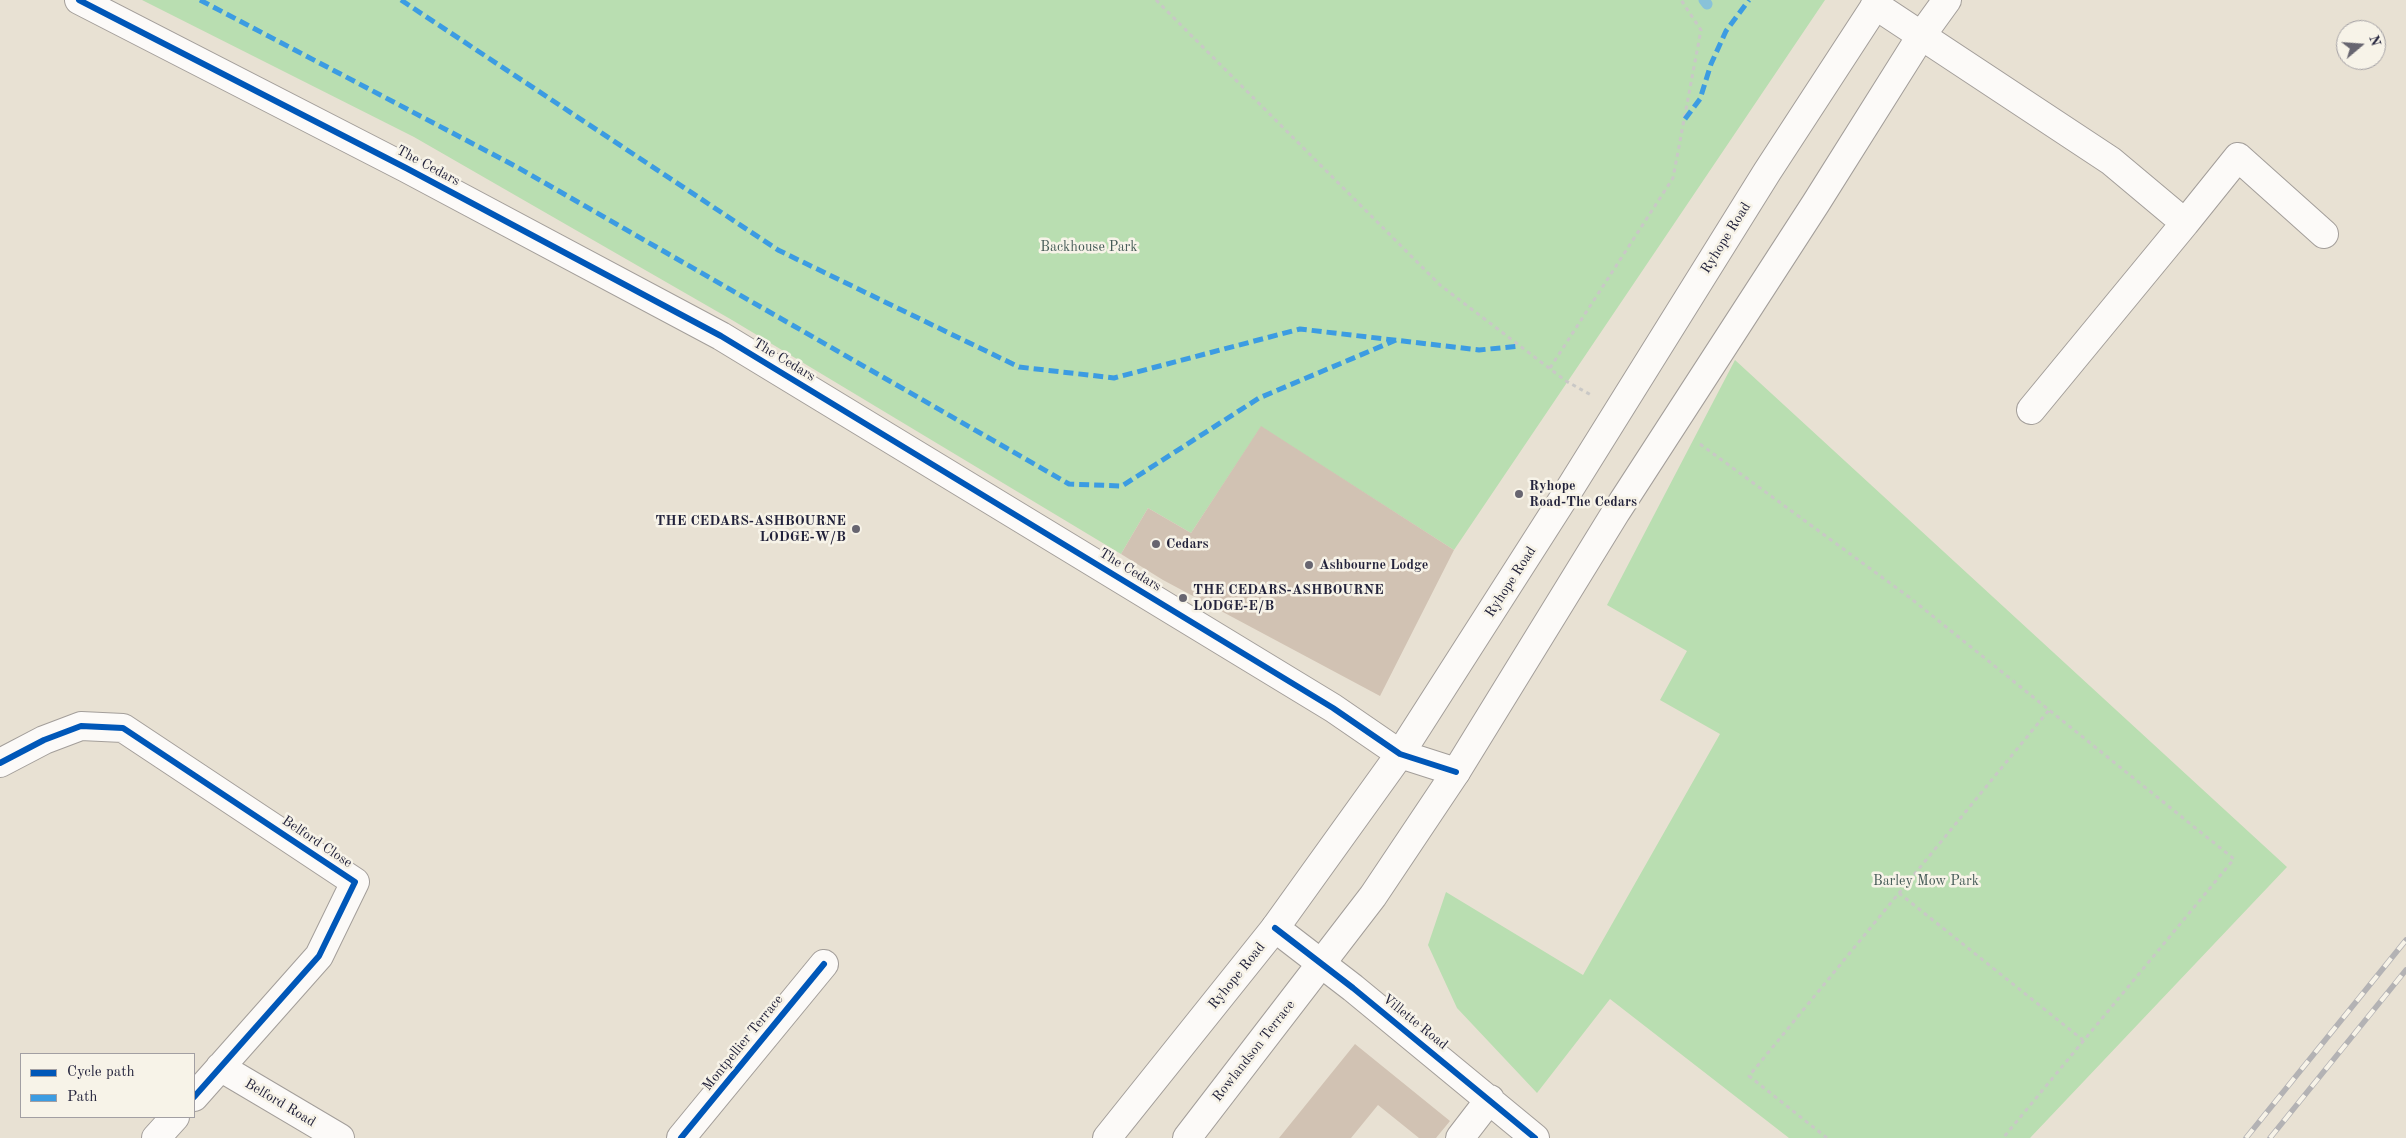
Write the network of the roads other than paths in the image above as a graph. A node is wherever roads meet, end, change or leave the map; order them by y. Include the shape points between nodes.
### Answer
1 (79, 0) edge
2 (1947, 0) edge
3 (1877, 2) edge
4 (1921, 36) junction
5 (2186, 224) junction
6 (2324, 234) dead end
7 (2031, 410) dead end
8 (1400, 754) junction
9 (0, 763) edge
10 (1456, 772) junction
11 (1275, 928) junction
12 (824, 964) dead end
13 (1322, 964) junction
14 (220, 1067) junction
15 (195, 1095) edge
16 (1490, 1099) junction
17 (174, 1118) edge
18 (156, 1138) edge
19 (340, 1138) edge
20 (681, 1138) edge
21 (1107, 1138) edge
22 (1187, 1138) edge
23 (1460, 1138) edge
24 (1535, 1138) edge

1 - 8 street, The Cedars via 406,168 721,336 1324,703
2 - 4 street
3 - 4 street
3 - 8 street, Ryhope Road
4 - 5 street via 2111,161
4 - 10 street via 1616,512
5 - 6 street via 2238,157
5 - 7 street
8 - 10 street, The Cedars
8 - 11 street, Ryhope Road
9 - 14 street, Belford Close via 44,740 81,726 123,728 355,882 318,956
10 - 13 street via 1373,896
11 - 13 street, Villette Road
11 - 21 street, Ryhope Road
12 - 20 street, Montpellier Terrace
13 - 16 street, Villette Road
13 - 22 street, Rowlandson Terrace
14 - 15 street
14 - 19 street, Belford Road
16 - 23 street
16 - 24 street, Villette Road
17 - 18 street

